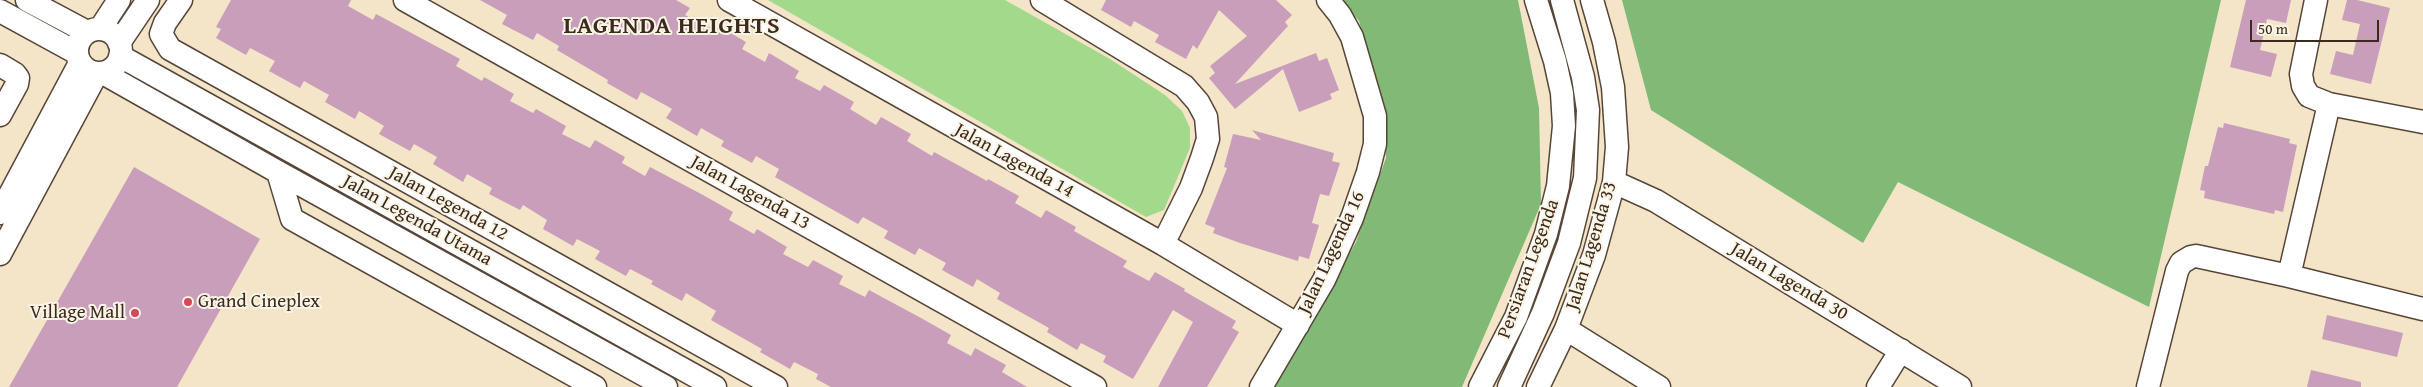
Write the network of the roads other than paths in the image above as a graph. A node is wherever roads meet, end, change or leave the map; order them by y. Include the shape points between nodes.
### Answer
1 (27, 0) edge
2 (119, 0) edge
3 (148, 0) edge
4 (181, 0) edge
5 (405, 0) edge
6 (729, 0) edge
7 (1042, 0) edge
8 (1328, 0) edge
9 (1536, 0) edge
10 (2316, 0) edge
11 (1594, 5) edge
12 (0, 10) edge
13 (1566, 10) edge
14 (1545, 26) junction
15 (94, 30) junction
16 (120, 50) junction
17 (0, 65) edge
18 (89, 65) junction
19 (2329, 104) junction
20 (0, 115) edge
21 (2423, 122) edge
22 (278, 172) junction
23 (1614, 182) junction
24 (0, 212) edge
25 (1164, 244) junction
26 (0, 254) edge
27 (2288, 276) junction
28 (2423, 309) edge
29 (1298, 324) junction
30 (1566, 329) junction
31 (1901, 350) junction
32 (595, 387) edge
33 (666, 387) edge
34 (715, 387) edge
35 (776, 387) edge
36 (1095, 387) edge
37 (1261, 387) edge
38 (1480, 387) edge
39 (1509, 387) edge
40 (1538, 387) edge
41 (1659, 387) edge
42 (1878, 387) edge
43 (1960, 387) edge
44 (2148, 387) edge

1 - 15 street
2 - 15 street
3 - 16 street
4 - 35 street, Jalan Legenda 12 via 161,34 170,49
5 - 36 street, Jalan Lagenda 13
6 - 25 street, Jalan Lagenda 14
7 - 25 street via 1184,86 1206,118 1208,139 1191,188
8 - 29 street, Jalan Lagenda 16 via 1352,37 1374,116 1375,144 1352,218 1324,280
9 - 14 street, Persiaran Legenda
10 - 19 street via 2301,74 2309,96
11 - 13 street
11 - 23 street, Jalan Lagenda 33 via 1613,88 1617,147
12 - 18 street, Jalan Legenda Utama
13 - 14 street
13 - 39 street, Persiaran Legenda via 1588,110 1585,178 1569,243 1543,314
14 - 38 street, Persiaran Legenda via 1562,94 1564,126 1558,186 1546,234 1516,317
15 - 16 street via 112,33
15 - 18 street via 79,41
16 - 18 street via 114,66
16 - 34 street, Jalan Legenda Utama
17 - 20 street via 18,78
18 - 22 street, Jalan Legenda Utama
18 - 24 street
18 - 26 street
19 - 21 street
19 - 27 street
22 - 32 street via 292,218
22 - 33 street, Jalan Legenda Utama
23 - 30 street, Jalan Lagenda 33 via 1594,255
23 - 31 street, Jalan Lagenda 30 via 1656,201
25 - 29 street, Jalan Lagenda 14
27 - 28 street
27 - 44 street via 2196,256 2181,262
29 - 37 street, Jalan Lagenda 16
30 - 40 street, Jalan Lagenda 33
30 - 41 street
31 - 42 street
31 - 43 street, Jalan Lagenda 30

